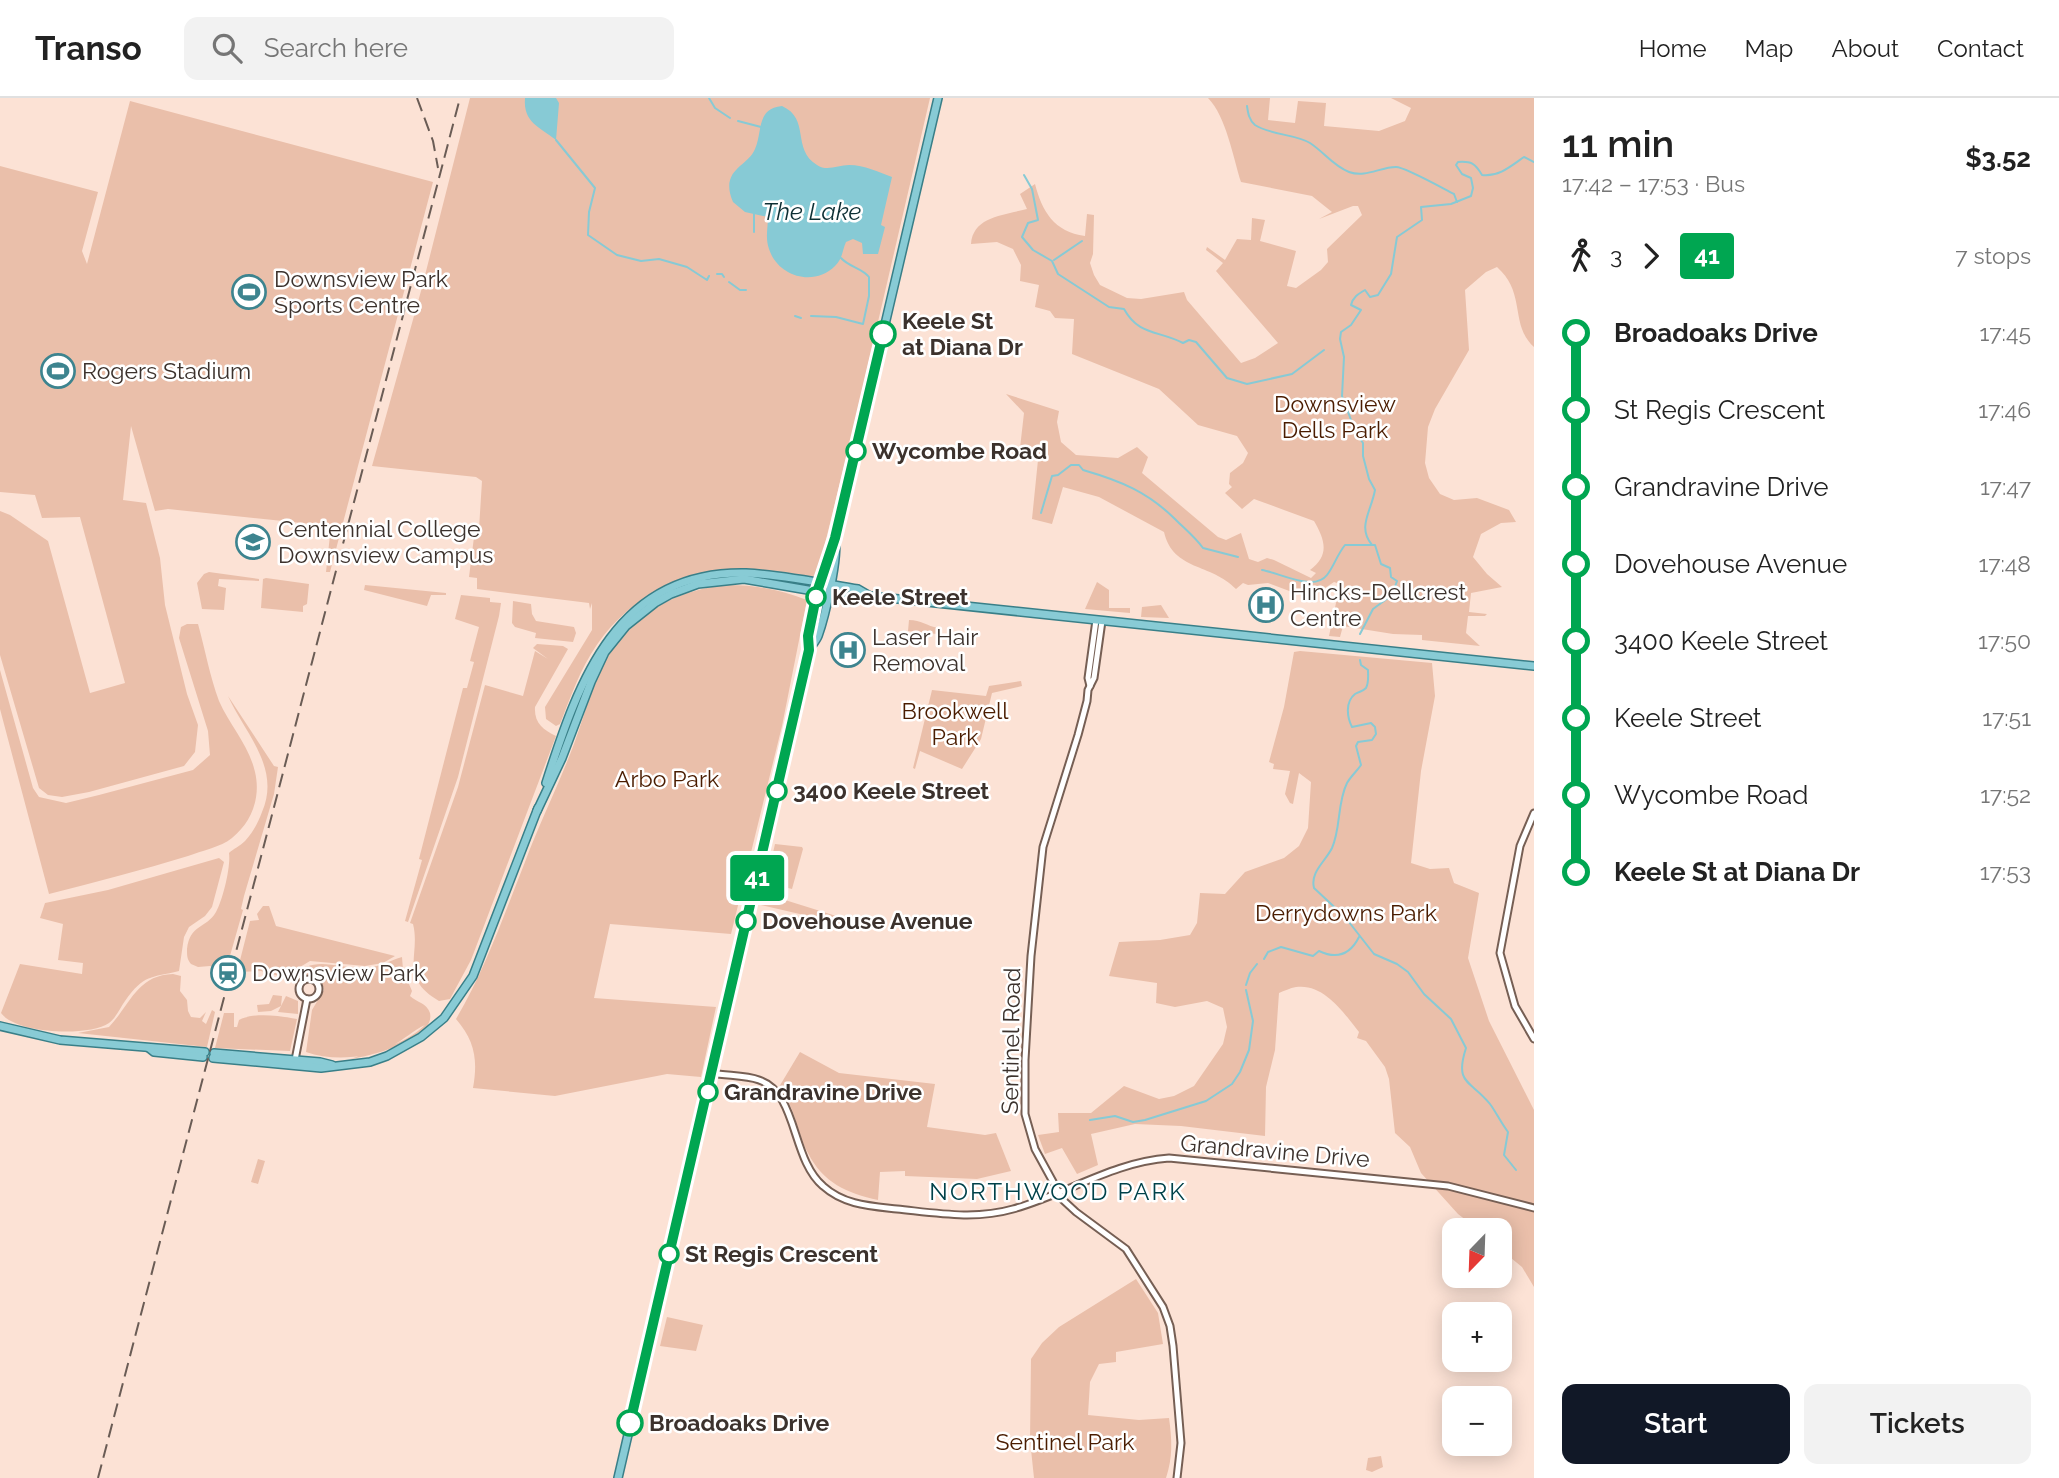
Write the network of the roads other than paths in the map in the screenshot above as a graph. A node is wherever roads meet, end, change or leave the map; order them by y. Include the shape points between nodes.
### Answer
1 (938, 98) edge
2 (835, 538) junction
3 (820, 584) junction
4 (829, 589) junction
5 (817, 592) junction
6 (1099, 620) junction
7 (809, 650) junction
8 (1534, 666) edge
9 (537, 811) junction
10 (1534, 813) edge
11 (307, 999) dead end
12 (0, 1026) edge
13 (1534, 1039) edge
14 (204, 1054) dead end
15 (295, 1060) junction
16 (335, 1066) junction
17 (712, 1073) junction
18 (1059, 1192) junction
19 (1534, 1208) edge
20 (618, 1478) edge
21 (1177, 1478) edge

1 - 2 main road
2 - 3 main road
2 - 4 main road
3 - 4 main road
3 - 5 main road
3 - 9 main road via 761,575 718,575 685,582 636,609 615,629 591,666
4 - 5 main road
4 - 6 main road via 860,599 870,596
4 - 7 main road via 818,638
5 - 7 main road
5 - 9 main road via 725,580 671,594 639,613 614,638 597,667
6 - 8 main road
6 - 18 street, Sentinel Road via 1094,678 1043,847 1027,1009 1026,1123
7 - 17 main road
9 - 16 main road via 472,976 444,1018 405,1048 370,1062
10 - 13 street via 1520,846 1500,953 1515,1006
11 - 15 street
12 - 14 main road via 60,1040
15 - 16 main road
15 - 16 main road via 214,1055
17 - 18 street, Grandravine Drive via 757,1079 774,1089 787,1108 812,1175 847,1201 956,1216 1013,1209
17 - 20 main road
18 - 19 street, Grandravine Drive via 1122,1166 1169,1158 1448,1186
18 - 21 street, Sentinel Road via 1076,1212 1126,1249 1163,1307 1173,1346 1181,1443

